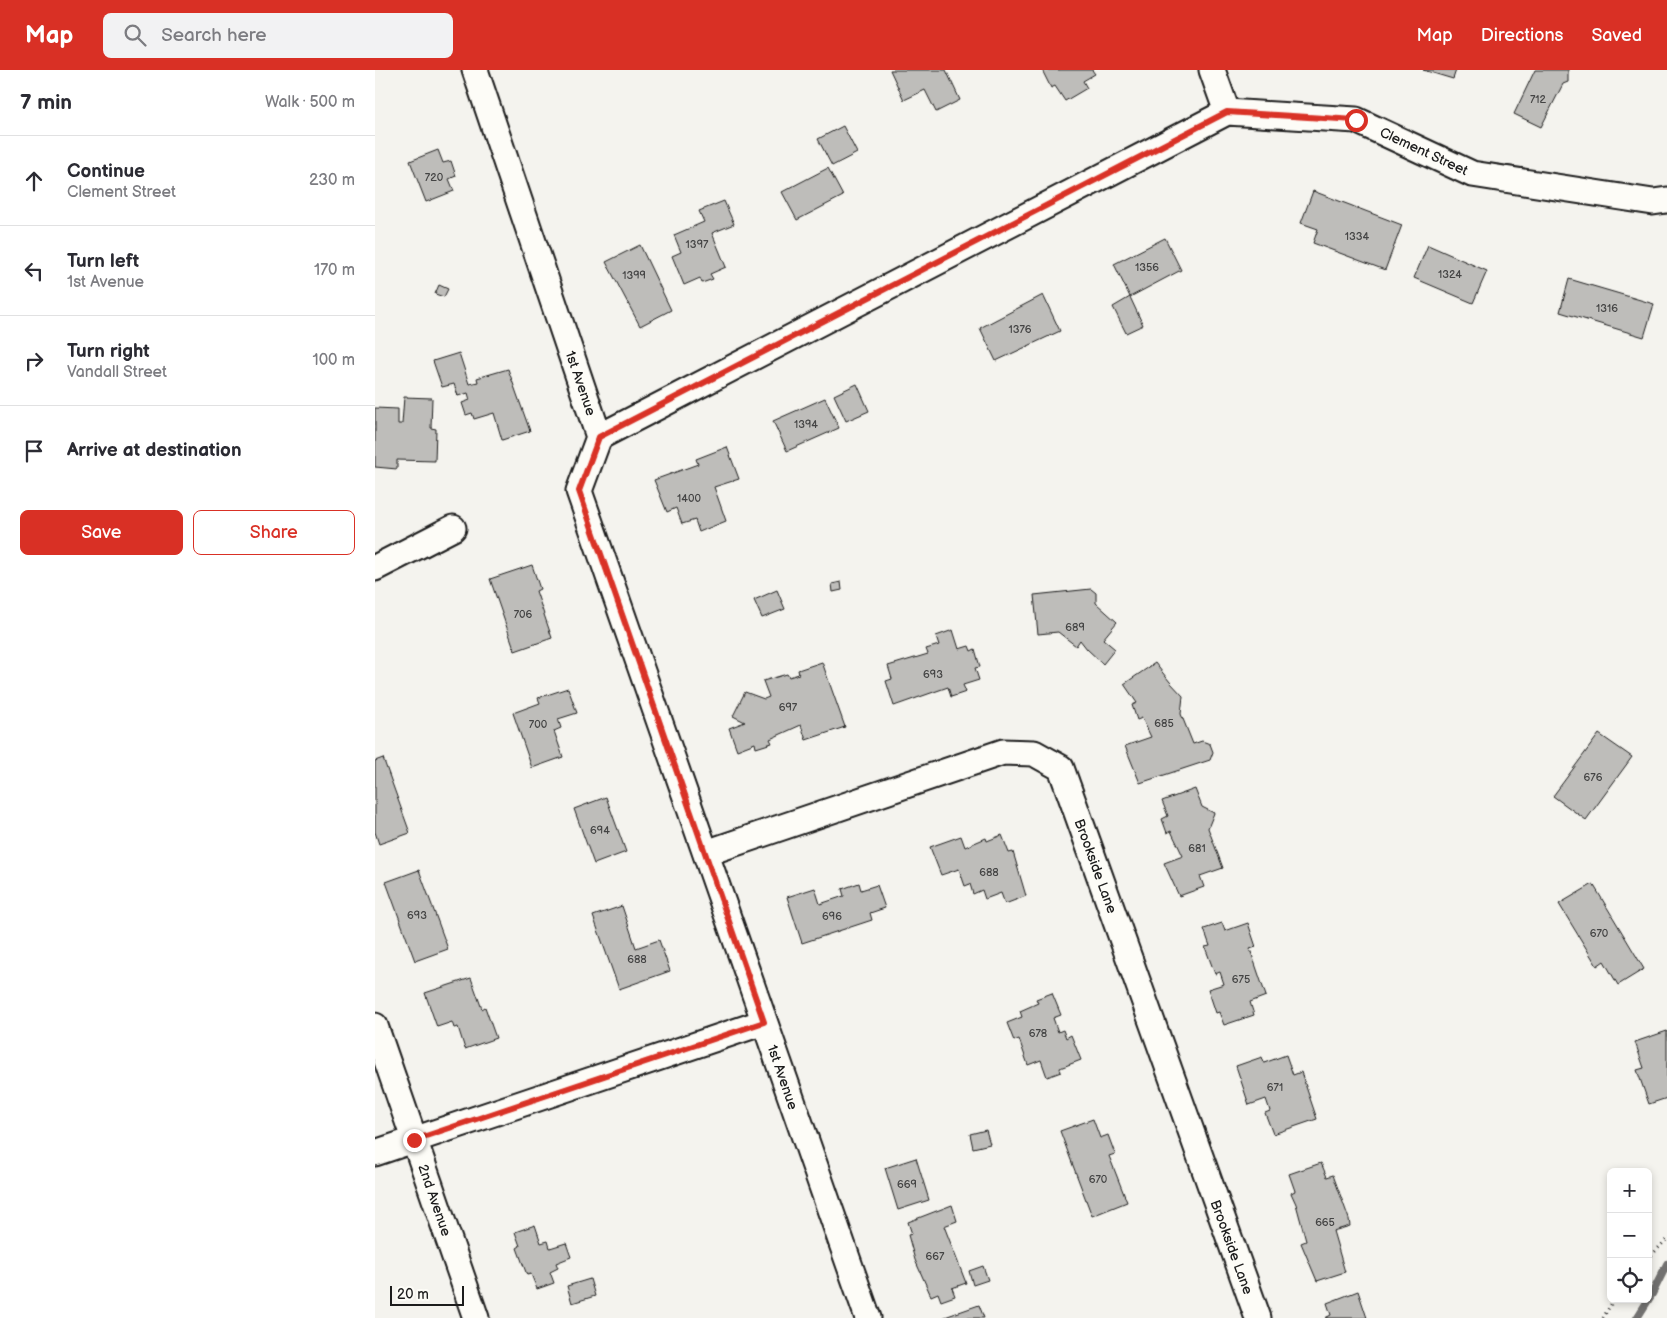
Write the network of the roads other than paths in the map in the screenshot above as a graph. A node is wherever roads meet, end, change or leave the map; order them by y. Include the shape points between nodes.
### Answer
1 (475, 70) edge
2 (1212, 70) edge
3 (1227, 112) junction
4 (1667, 200) edge
5 (599, 437) junction
6 (453, 528) dead end
7 (375, 568) edge
8 (706, 853) junction
9 (764, 1022) junction
10 (375, 1026) edge
11 (414, 1140) junction
12 (375, 1153) edge
13 (476, 1318) edge
14 (868, 1318) edge
15 (1258, 1318) edge

1 - 5 street, 1st Avenue
2 - 3 street
3 - 4 street, Clement Street via 1356,120 1472,174 1653,202
3 - 5 street
5 - 8 street, 1st Avenue via 579,491
6 - 7 street
8 - 9 street, 1st Avenue
8 - 15 street, Brookside Lane via 1003,752 1035,753 1061,768
9 - 11 street
9 - 14 street, 1st Avenue
10 - 11 street, 2nd Avenue
11 - 12 street
11 - 13 street, 2nd Avenue

